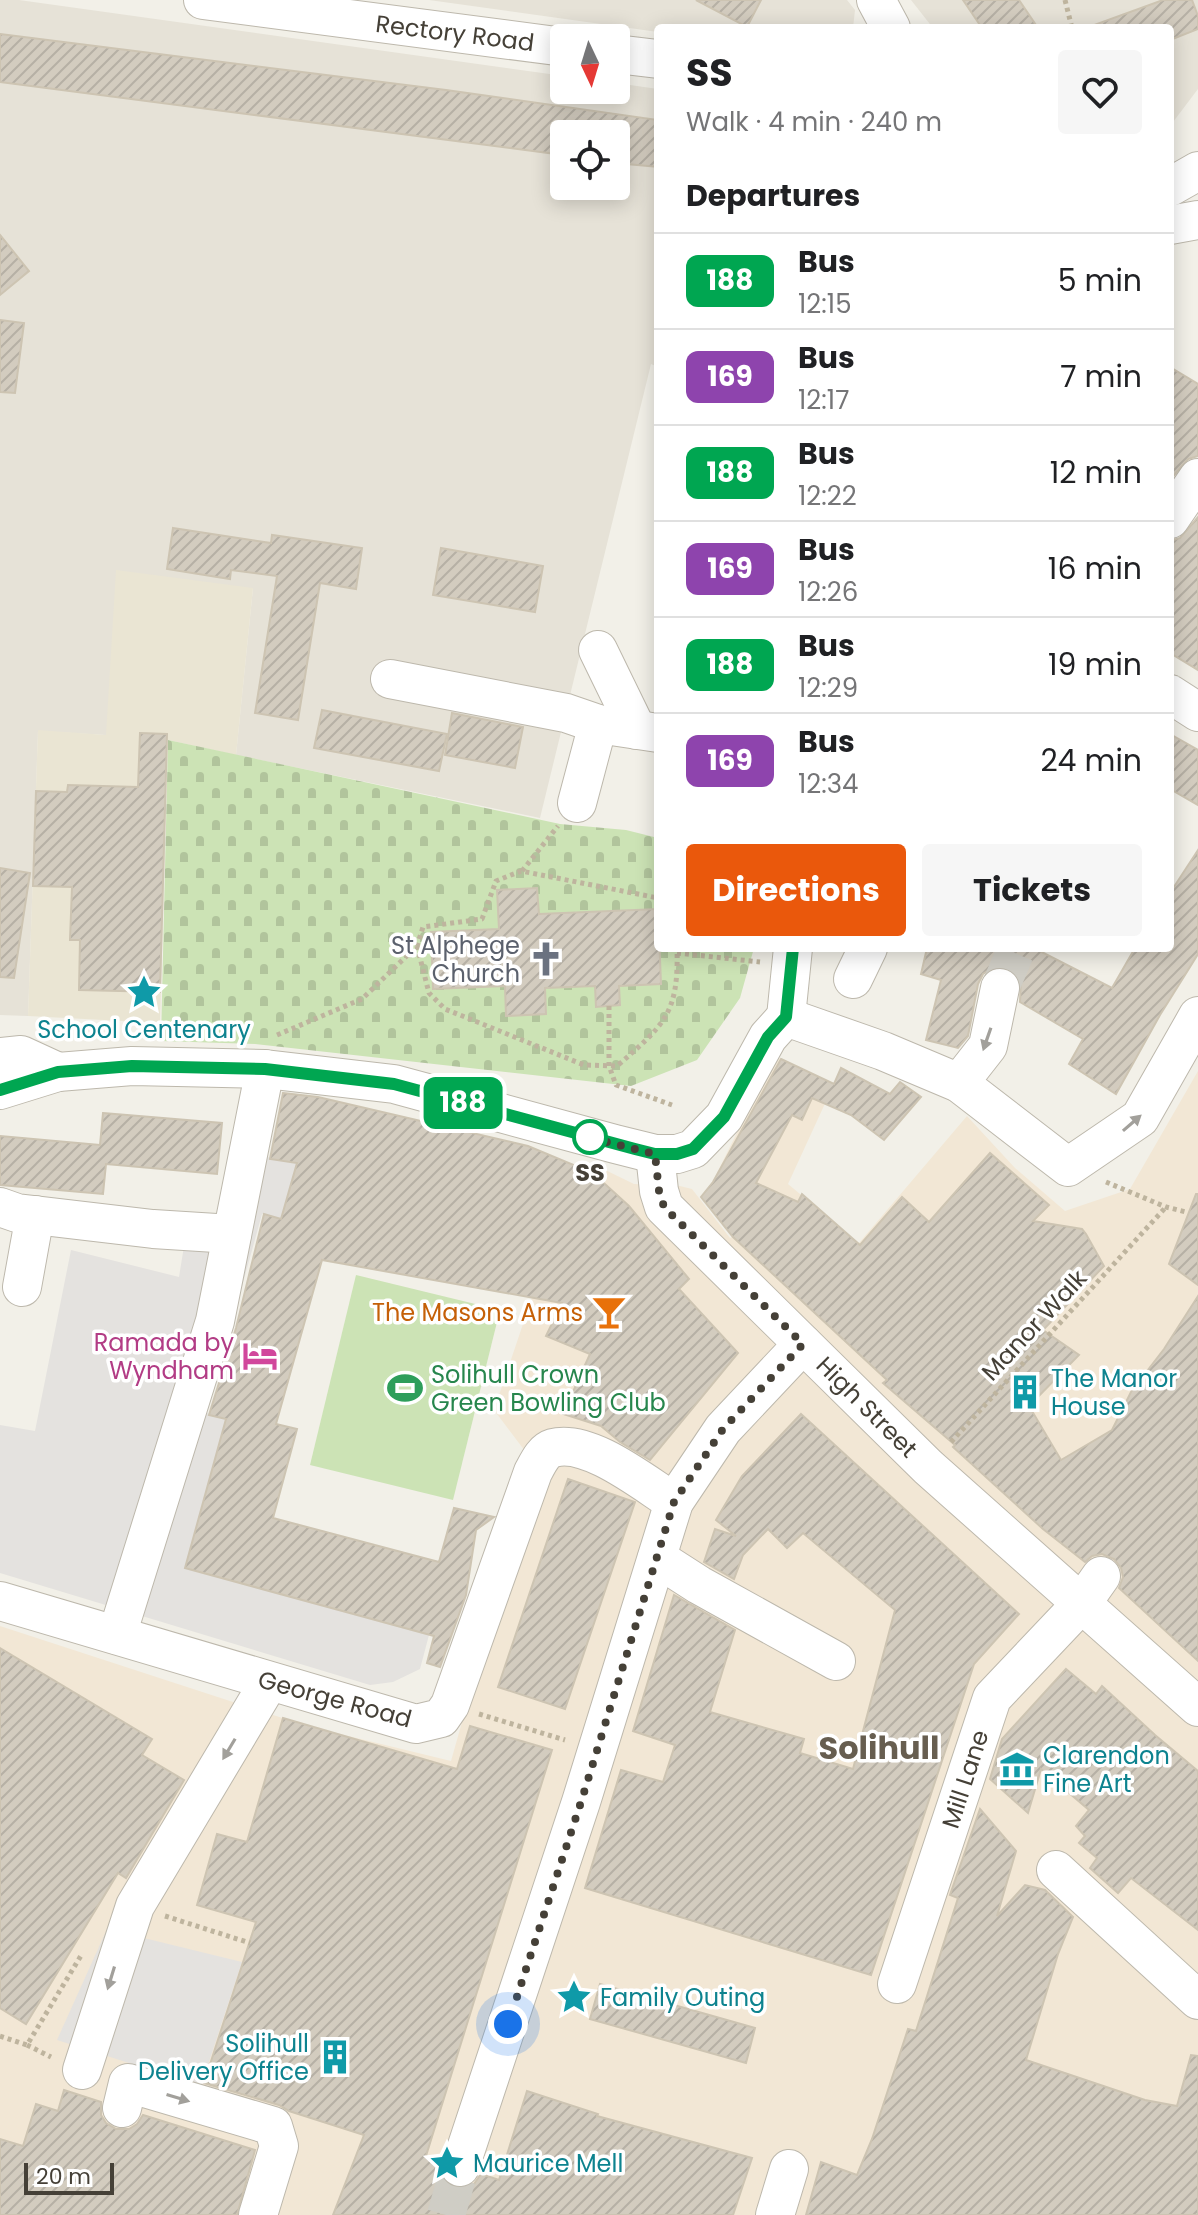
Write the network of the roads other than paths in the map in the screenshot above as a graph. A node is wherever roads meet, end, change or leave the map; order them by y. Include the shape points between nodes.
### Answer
1 (203, 0) edge
2 (876, 0) edge
3 (889, 24) edge
4 (550, 45) edge
5 (630, 56) edge
6 (654, 59) edge
7 (1196, 153) edge
8 (1174, 182) edge
9 (1198, 220) edge
10 (1174, 224) edge
11 (1198, 478) edge
12 (1174, 513) edge
13 (598, 650) dead end
14 (390, 679) dead end
15 (1174, 697) edge
16 (1198, 712) edge
17 (582, 718) junction
18 (647, 732) edge
19 (577, 803) road end
20 (792, 956) edge
21 (1000, 988) tunnel mouth
22 (1198, 1016) edge
23 (786, 1017) junction
24 (267, 1054) junction
25 (0, 1057) edge
26 (58, 1072) junction
27 (959, 1083) junction
28 (0, 1090) edge
29 (655, 1154) junction
30 (17, 1211) edge
31 (232, 1234) junction
32 (22, 1287) dead end
33 (803, 1344) junction
34 (674, 1502) junction
35 (657, 1558) junction
36 (1092, 1589) junction
37 (0, 1601) edge
38 (117, 1635) junction
39 (836, 1661) dead end
40 (269, 1682) junction
41 (1198, 1707) edge
42 (1056, 1870) dead end
43 (897, 1984) dead end
44 (1198, 2000) edge
45 (460, 2167) tunnel mouth
46 (789, 2169) dead end
47 (258, 2215) edge
48 (775, 2215) edge

1 - 4 street, Rectory Road
2 - 3 street
5 - 6 street
7 - 8 street
9 - 10 street
11 - 12 street
13 - 18 street
14 - 17 street
15 - 16 street
17 - 18 street
17 - 19 street
20 - 23 street
21 -> 27 street via 988,1046
27 -> 22 street via 1068,1167 1140,1118
23 - 27 street
23 - 29 street via 768,1037 724,1117 706,1136 693,1149
24 - 26 street
24 - 29 street
24 - 31 street
25 - 26 street via 21,1055
26 - 28 street
29 - 33 street, High Street via 664,1207
30 - 31 street
30 - 32 street
31 - 38 street via 215,1321
33 - 34 street via 723,1429
33 - 36 street, High Street via 928,1467
34 - 35 street
34 - 40 street, George Road via 611,1462 574,1447 544,1453 441,1718 416,1724
35 - 39 street
35 - 45 street
36 - 41 street, High Street
36 - 43 street, Mill Lane via 992,1698
37 - 38 street, George Road
38 - 40 street, George Road
40 -> 47 street via 135,1906 74,2067 125,2096 273,2126 279,2146
42 - 44 street
46 - 48 street

